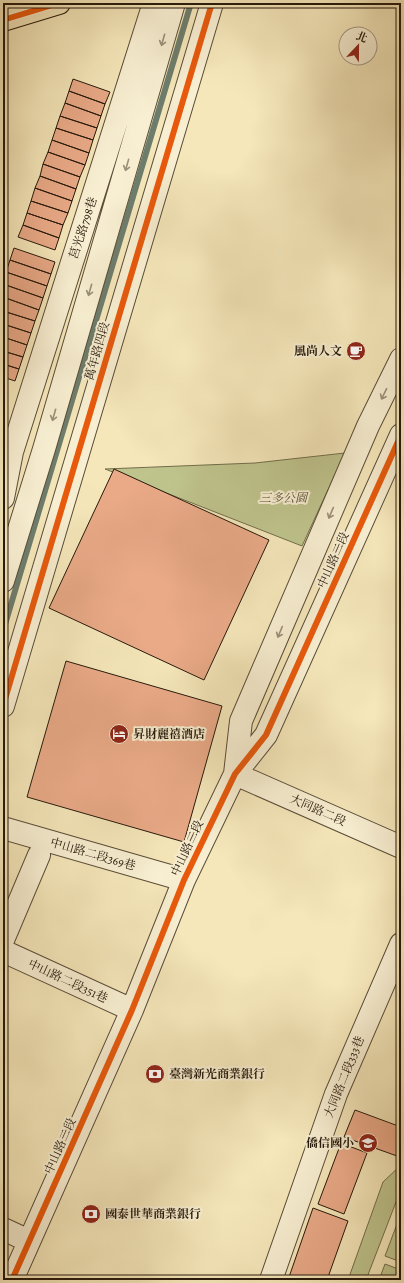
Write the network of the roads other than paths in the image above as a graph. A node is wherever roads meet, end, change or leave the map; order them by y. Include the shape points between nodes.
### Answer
1 (58, 3) edge
2 (154, 3) edge
3 (174, 3) edge
4 (212, 3) edge
5 (3, 20) edge
6 (401, 359) edge
7 (401, 435) edge
8 (8, 450) edge
9 (3, 498) edge
10 (3, 581) edge
11 (3, 706) edge
12 (235, 774) junction
13 (3, 828) edge
14 (401, 847) edge
15 (40, 855) dead end
16 (184, 880) junction
17 (3, 940) edge
18 (401, 944) edge
19 (3, 951) edge
20 (132, 1010) junction
21 (3, 1230) edge
22 (29, 1241) junction
23 (12, 1280) edge
24 (271, 1280) edge

1 - 5 main road
2 - 8 street, 莒光路798巷
3 -> 10 street, 萬年路四段
4 - 11 street, 萬年路四段
6 -> 12 street, 中山路二段 via 368,426 241,721
7 - 12 street, 中山路二段 via 266,736
8 - 9 street, 莒光路798巷
12 - 14 street, 大同路二段
12 - 16 street, 中山路二段
13 - 16 street, 中山路二段369巷
15 - 17 street
16 - 20 street, 中山路二段
18 - 24 street, 大同路二段333巷 via 336,1094
19 - 20 street, 中山路二段351巷
20 - 22 street, 中山路二段
21 - 22 street
22 - 23 street, 中山路二段

